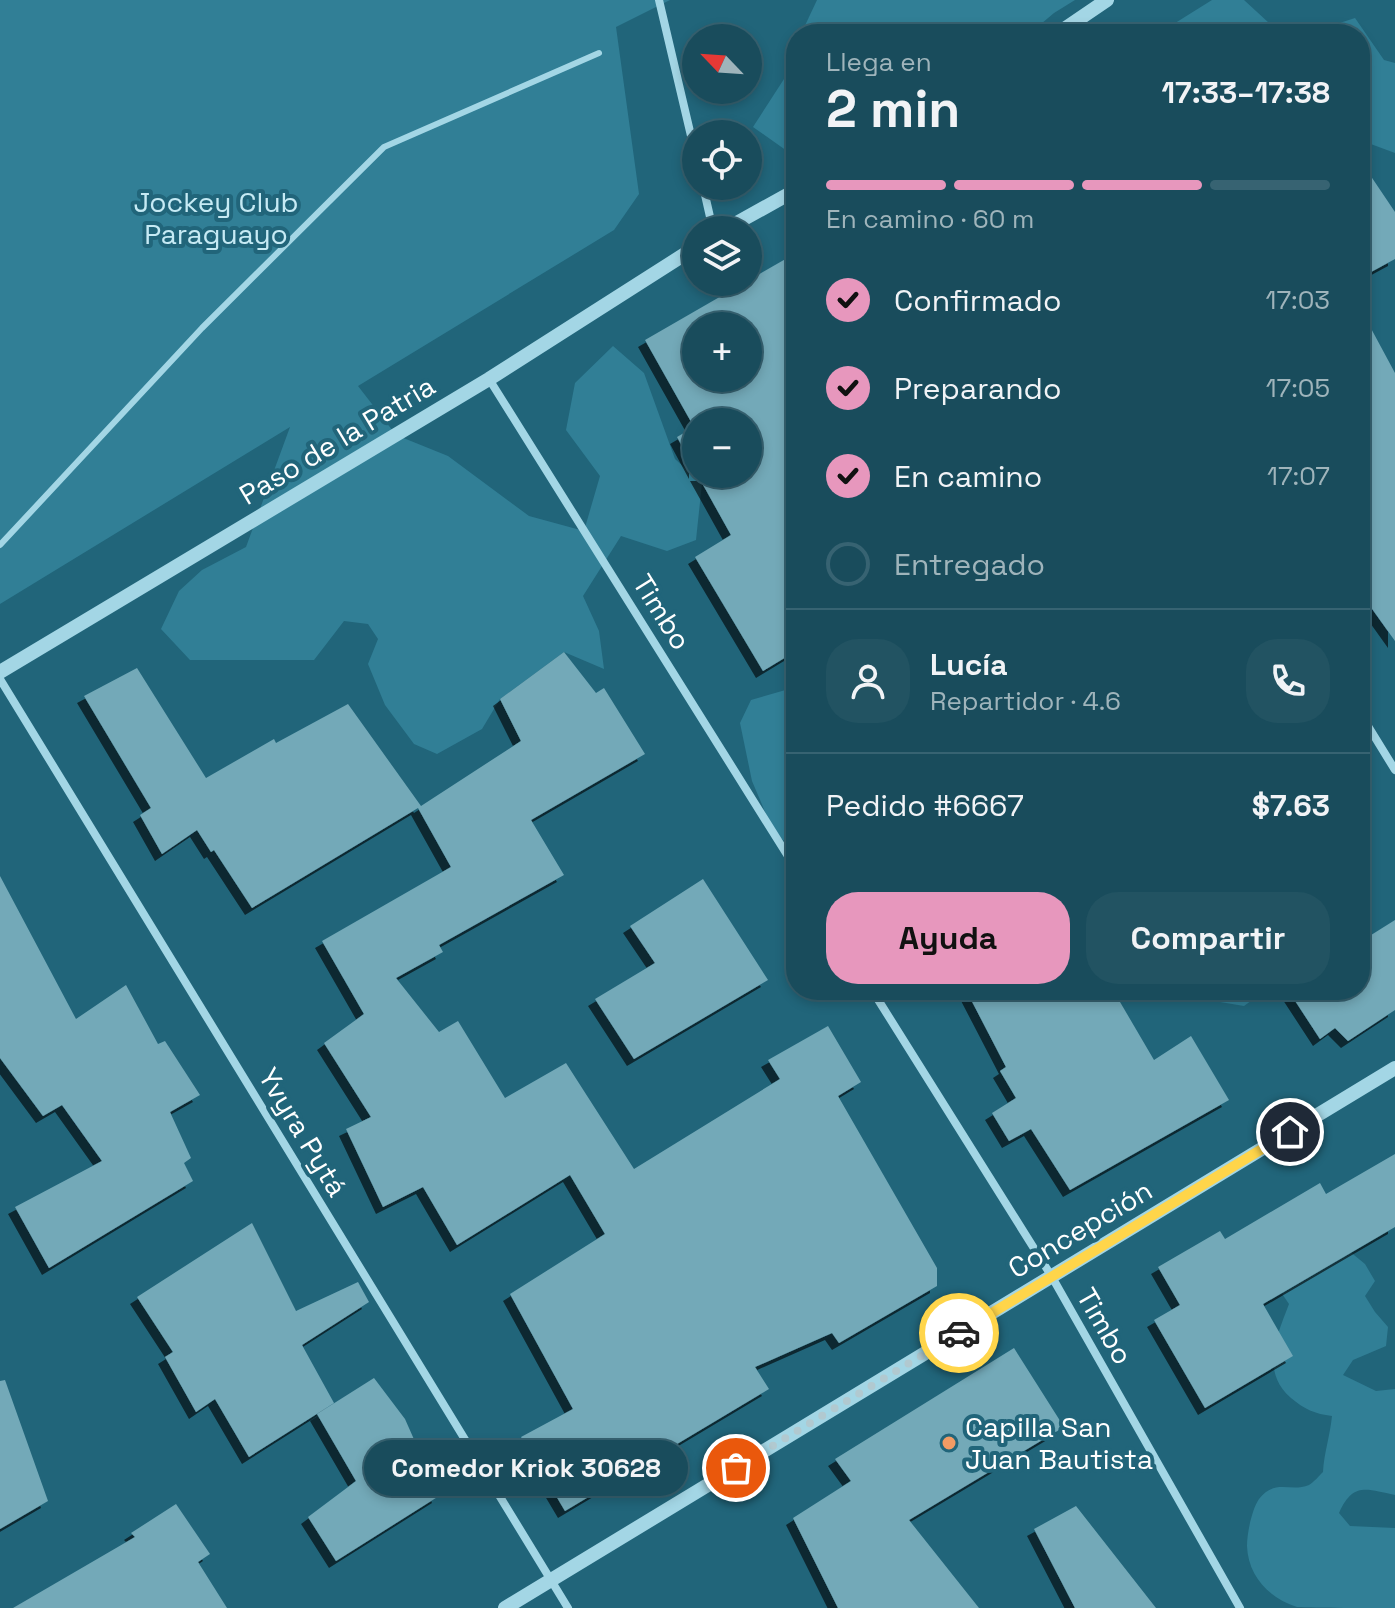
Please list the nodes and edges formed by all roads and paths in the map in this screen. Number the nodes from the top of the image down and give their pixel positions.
1 (659, 0) edge
2 (1107, 0) edge
3 (1072, 24) edge
4 (599, 53) dead end
5 (687, 120) edge
6 (786, 196) edge
7 (749, 216) edge
8 (682, 256) edge
9 (489, 379) junction
10 (0, 545) edge
11 (0, 672) edge
12 (0, 679) edge
13 (1370, 729) edge
14 (1395, 770) edge
15 (786, 853) edge
16 (878, 1000) edge
17 (1395, 1068) edge
18 (1052, 1277) junction
19 (551, 1580) junction
20 (505, 1608) edge
21 (568, 1608) edge
22 (1240, 1608) edge

1 - 5 street
2 - 3 street
4 - 10 lane
6 - 7 street
8 - 9 street, Paso de la Patria
9 - 11 street, Paso de la Patria
9 - 15 street, Timbo
12 - 19 street, Yvyra Pytá
13 - 14 street
16 - 18 street, Timbo
17 - 18 street, Concepción
18 - 19 street, Concepción
18 - 22 street, Timbo
19 - 20 street, Concepción
19 - 21 street, Yvyra Pytá

